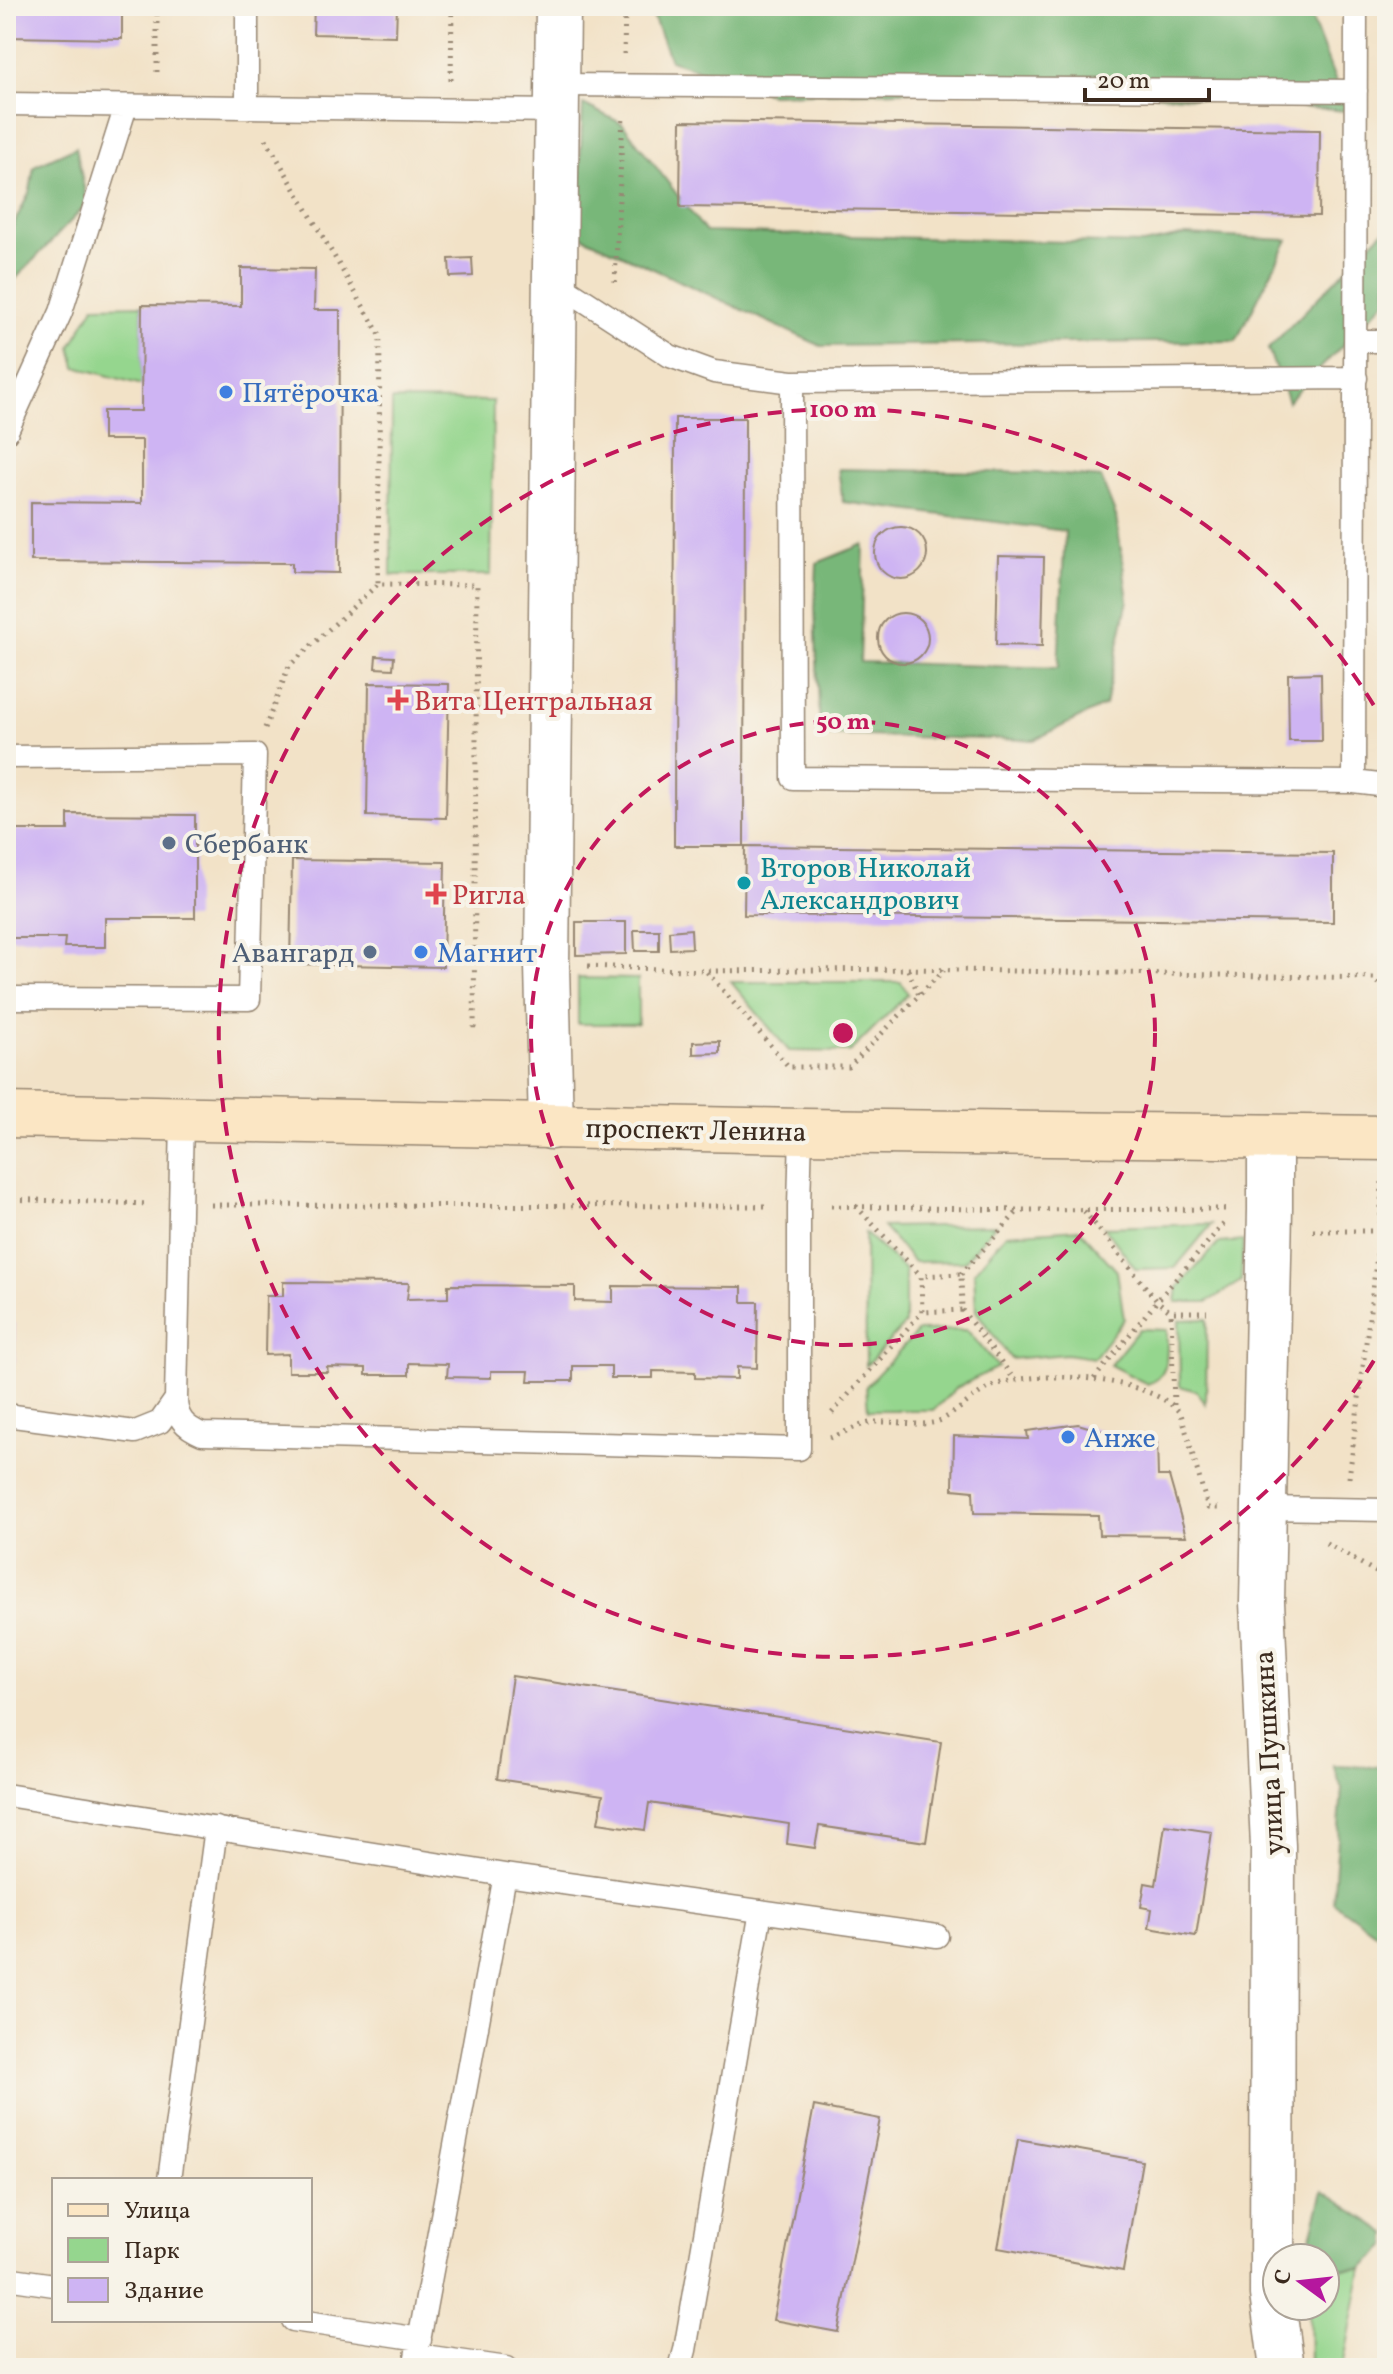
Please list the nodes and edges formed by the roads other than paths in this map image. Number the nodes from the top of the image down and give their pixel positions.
1 (247, 6) edge
2 (558, 6) edge
3 (1356, 6) edge
4 (1356, 91) junction
5 (557, 98) junction
6 (6, 104) edge
7 (126, 106) junction
8 (247, 107) junction
9 (556, 282) junction
10 (1356, 341) junction
11 (1387, 341) edge
12 (1356, 378) junction
13 (792, 382) junction
14 (6, 433) edge
15 (6, 757) edge
16 (1354, 782) junction
17 (1387, 786) edge
18 (6, 998) edge
19 (6, 1115) edge
20 (182, 1118) junction
21 (551, 1127) junction
22 (801, 1131) junction
23 (1270, 1137) junction
24 (1385, 1138) edge
25 (176, 1399) junction
26 (6, 1415) edge
27 (1265, 1508) junction
28 (1387, 1510) edge
29 (6, 1795) edge
30 (216, 1828) junction
31 (505, 1875) junction
32 (761, 1911) junction
33 (937, 1936) dead end
34 (169, 2178) edge
35 (6, 2278) edge
36 (52, 2285) edge
37 (300, 2322) edge
38 (417, 2354) edge
39 (507, 2368) edge
40 (680, 2368) edge
41 (1282, 2368) edge

1 - 8 lane
2 - 5 street
3 - 4 lane
4 - 5 lane
4 - 10 lane
5 - 8 lane
5 - 9 street
6 - 7 lane
7 - 8 lane
7 - 14 lane
9 - 13 lane
9 - 21 street
10 - 11 lane
10 - 12 lane
12 - 13 lane
12 - 16 lane
13 - 16 lane
15 - 18 lane
16 - 17 lane
19 - 20 main road, проспект Ленина
20 - 21 main road, проспект Ленина
20 - 25 lane
21 - 22 main road, проспект Ленина
22 - 23 main road, проспект Ленина
22 - 25 lane
23 - 24 main road, проспект Ленина
23 - 27 street, улица Пушкина
25 - 26 lane
27 - 28 lane
27 - 41 street, улица Пушкина
29 - 30 lane
30 - 31 lane
30 - 34 lane
31 - 32 lane
31 - 38 lane
32 - 33 lane
32 - 40 lane
35 - 36 lane
37 - 38 lane
38 - 39 lane

